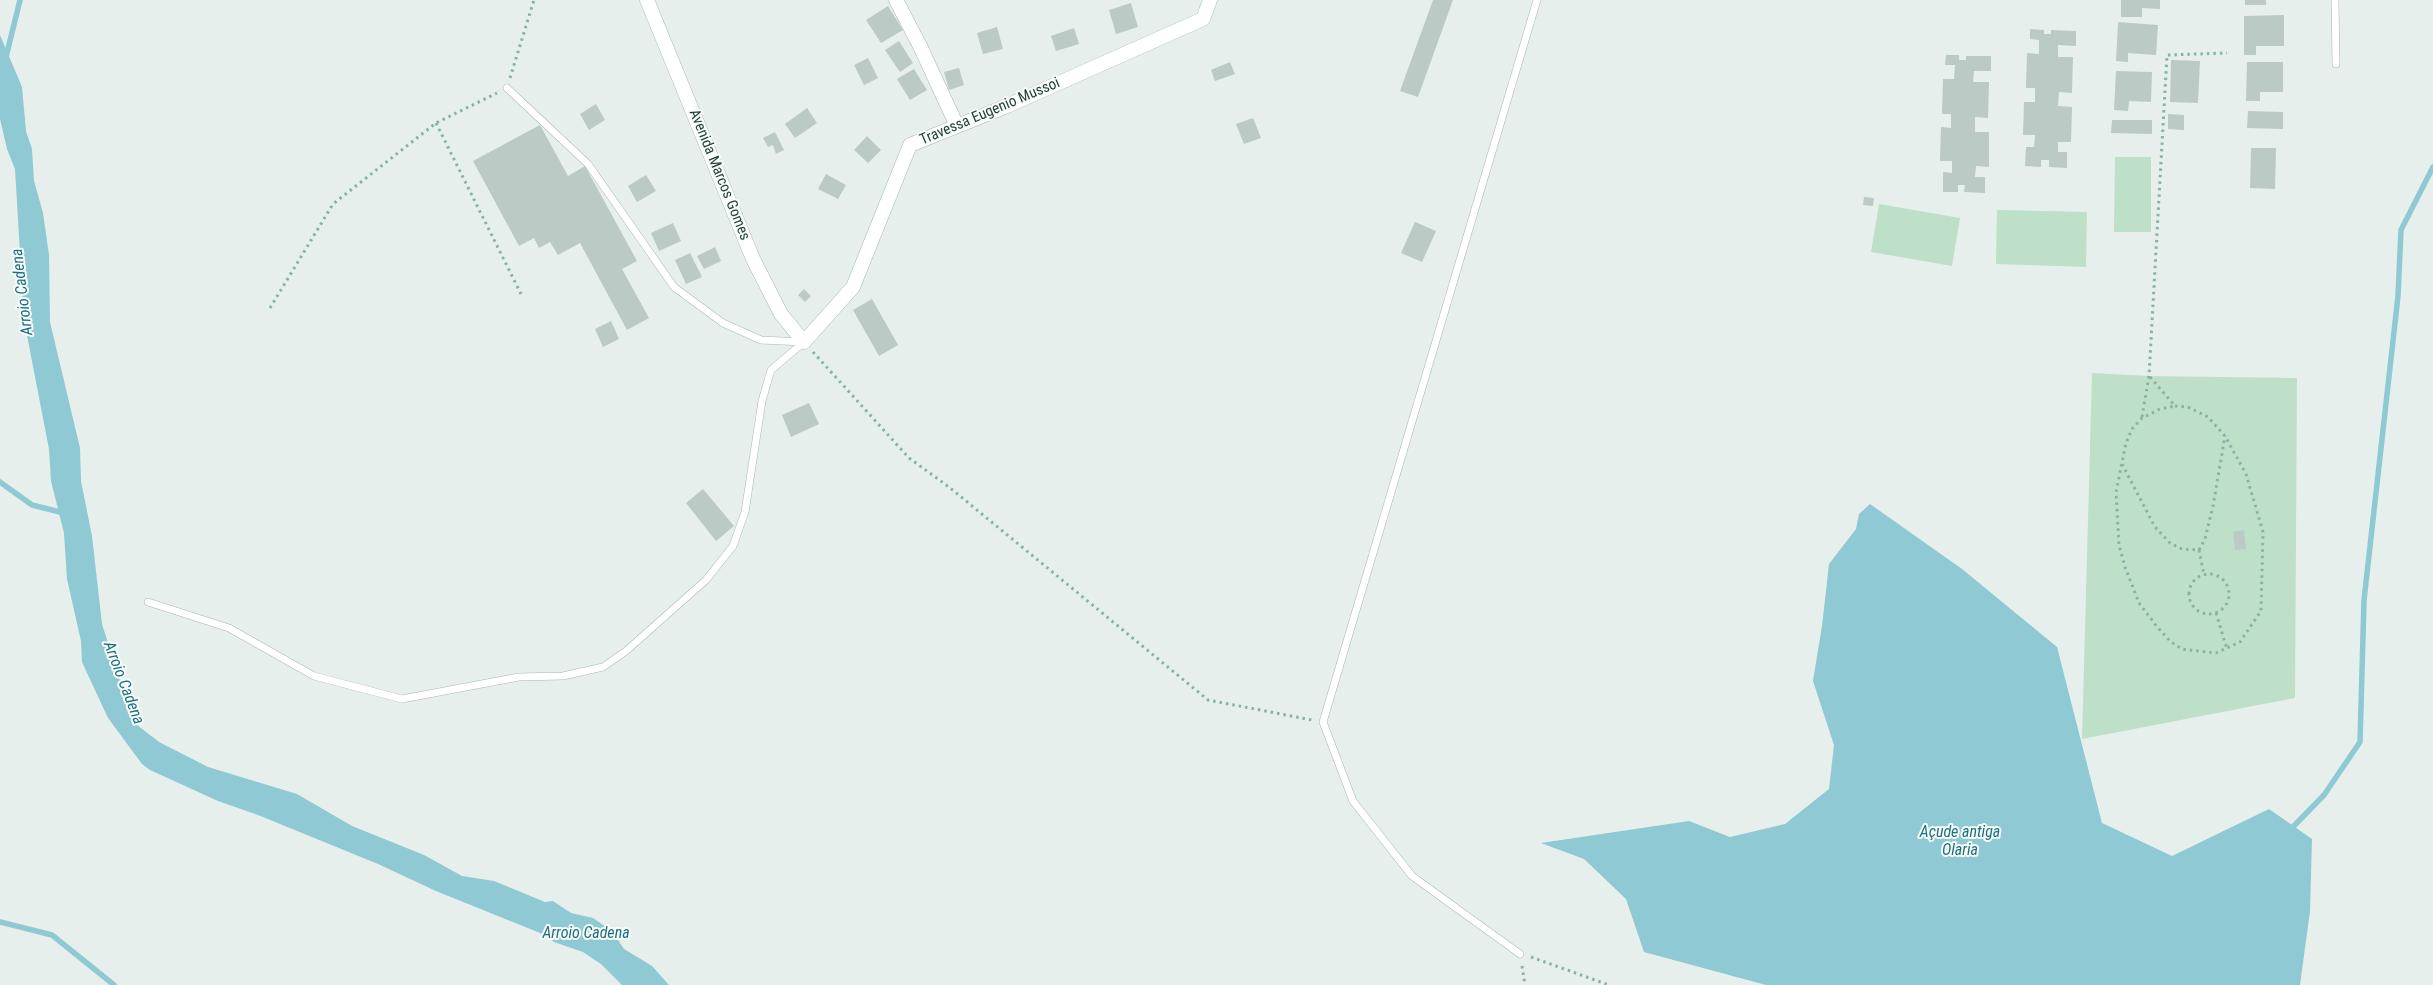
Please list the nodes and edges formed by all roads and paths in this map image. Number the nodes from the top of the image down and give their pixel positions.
1 (534, 0) edge
2 (647, 0) edge
3 (896, 0) edge
4 (1210, 0) edge
5 (1537, 0) edge
6 (2335, 0) edge
7 (2227, 53) dead end
8 (2336, 64) dead end
9 (507, 88) junction
10 (436, 123) junction
11 (957, 126) junction
12 (521, 294) dead end
13 (270, 308) dead end
14 (804, 342) junction
15 (2149, 376) junction
16 (2175, 406) junction
17 (2142, 418) junction
18 (2225, 436) junction
19 (2122, 464) junction
20 (2199, 550) junction
21 (2204, 575) junction
22 (148, 602) dead end
23 (2216, 613) junction
24 (2227, 649) junction
25 (1323, 722) junction
26 (1520, 954) junction
27 (1525, 985) edge
28 (1609, 985) edge

1 - 9 path
2 - 14 street, Avenida Marcos Gomes
3 - 11 street
4 - 11 street, Travessa Eugenio Mussoi
5 - 25 lane
6 - 8 lane
7 - 15 path
9 - 10 path
9 - 14 lane
10 - 12 path
10 - 13 path
11 - 14 street, Travessa Eugenio Mussoi
14 - 22 lane
14 - 25 path
15 - 16 path
15 - 17 path
16 - 17 path
16 - 18 path
17 - 19 path
18 - 20 path
18 - 24 path
19 - 20 path
19 - 24 path
20 - 21 path
21 - 23 path
21 - 23 path
23 - 24 path
25 - 26 lane
26 - 27 path
26 - 28 path

